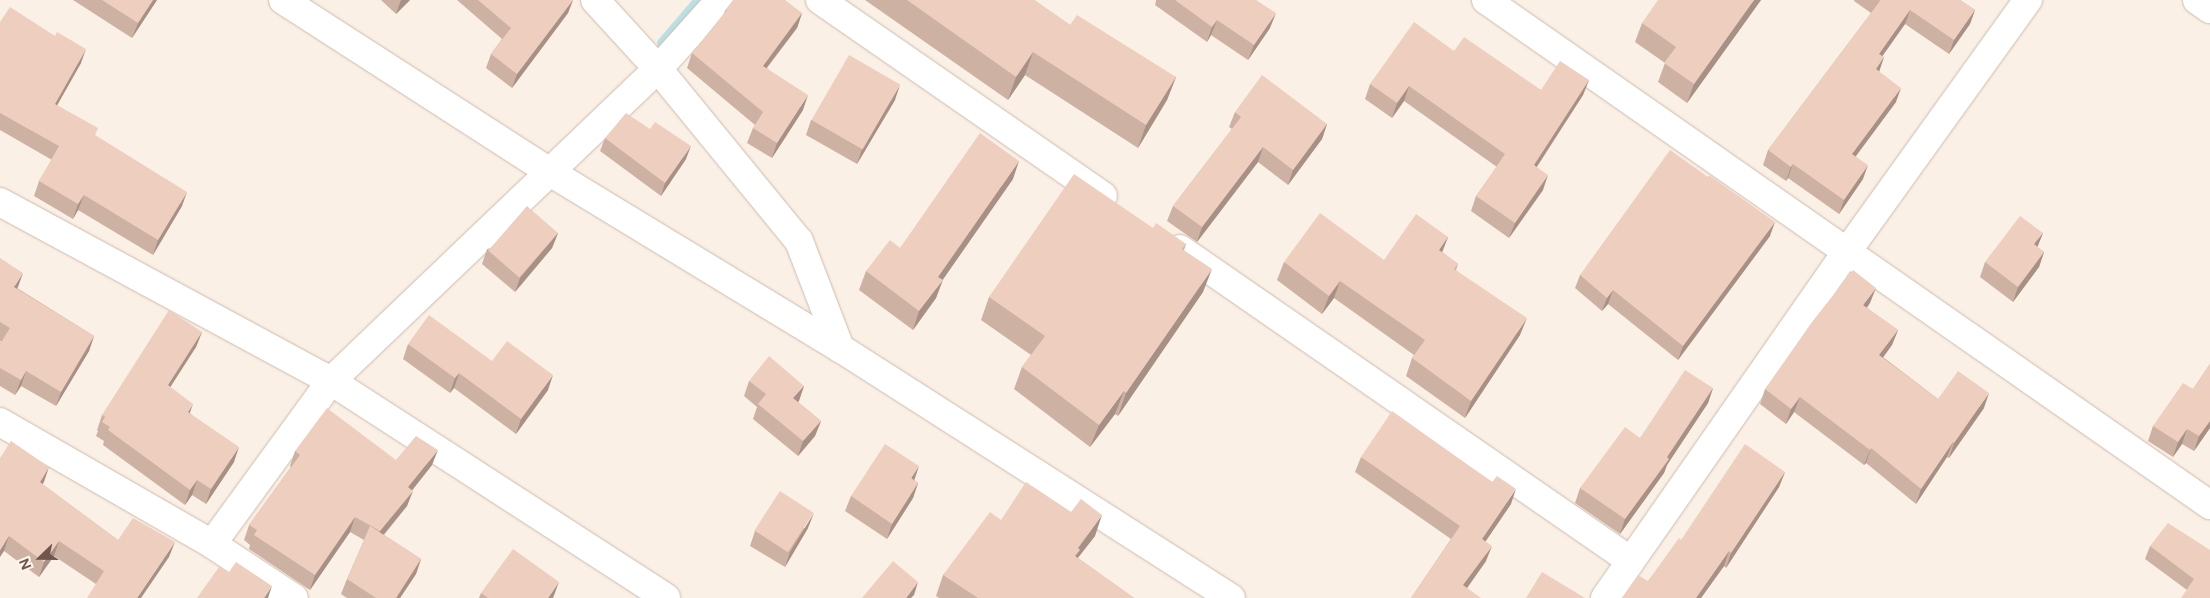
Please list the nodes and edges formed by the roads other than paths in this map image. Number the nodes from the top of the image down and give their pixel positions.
1 (284, 0) edge
2 (595, 0) edge
3 (720, 0) edge
4 (820, 0) edge
5 (1486, 0) edge
6 (2028, 0) edge
7 (2197, 0) edge
8 (2210, 9) edge
9 (658, 69) junction
10 (550, 172) junction
11 (0, 202) edge
12 (1123, 210) edge
13 (1156, 232) edge
14 (1846, 252) junction
15 (840, 348) junction
16 (331, 381) junction
17 (0, 422) edge
18 (2210, 505) edge
19 (212, 544) junction
20 (1631, 561) junction
21 (294, 598) edge
22 (666, 598) edge
23 (1232, 598) edge
24 (1605, 598) edge

1 - 10 street
2 - 9 street
3 - 9 street
4 - 12 street
5 - 14 street
6 - 14 street
7 - 8 street
9 - 10 street
9 - 15 street
10 - 15 street
10 - 16 street
11 - 16 street
13 - 20 street
14 - 18 street
14 - 20 street
15 - 23 street
16 - 19 street
16 - 22 street
17 - 19 street
19 - 21 street
20 - 24 street

